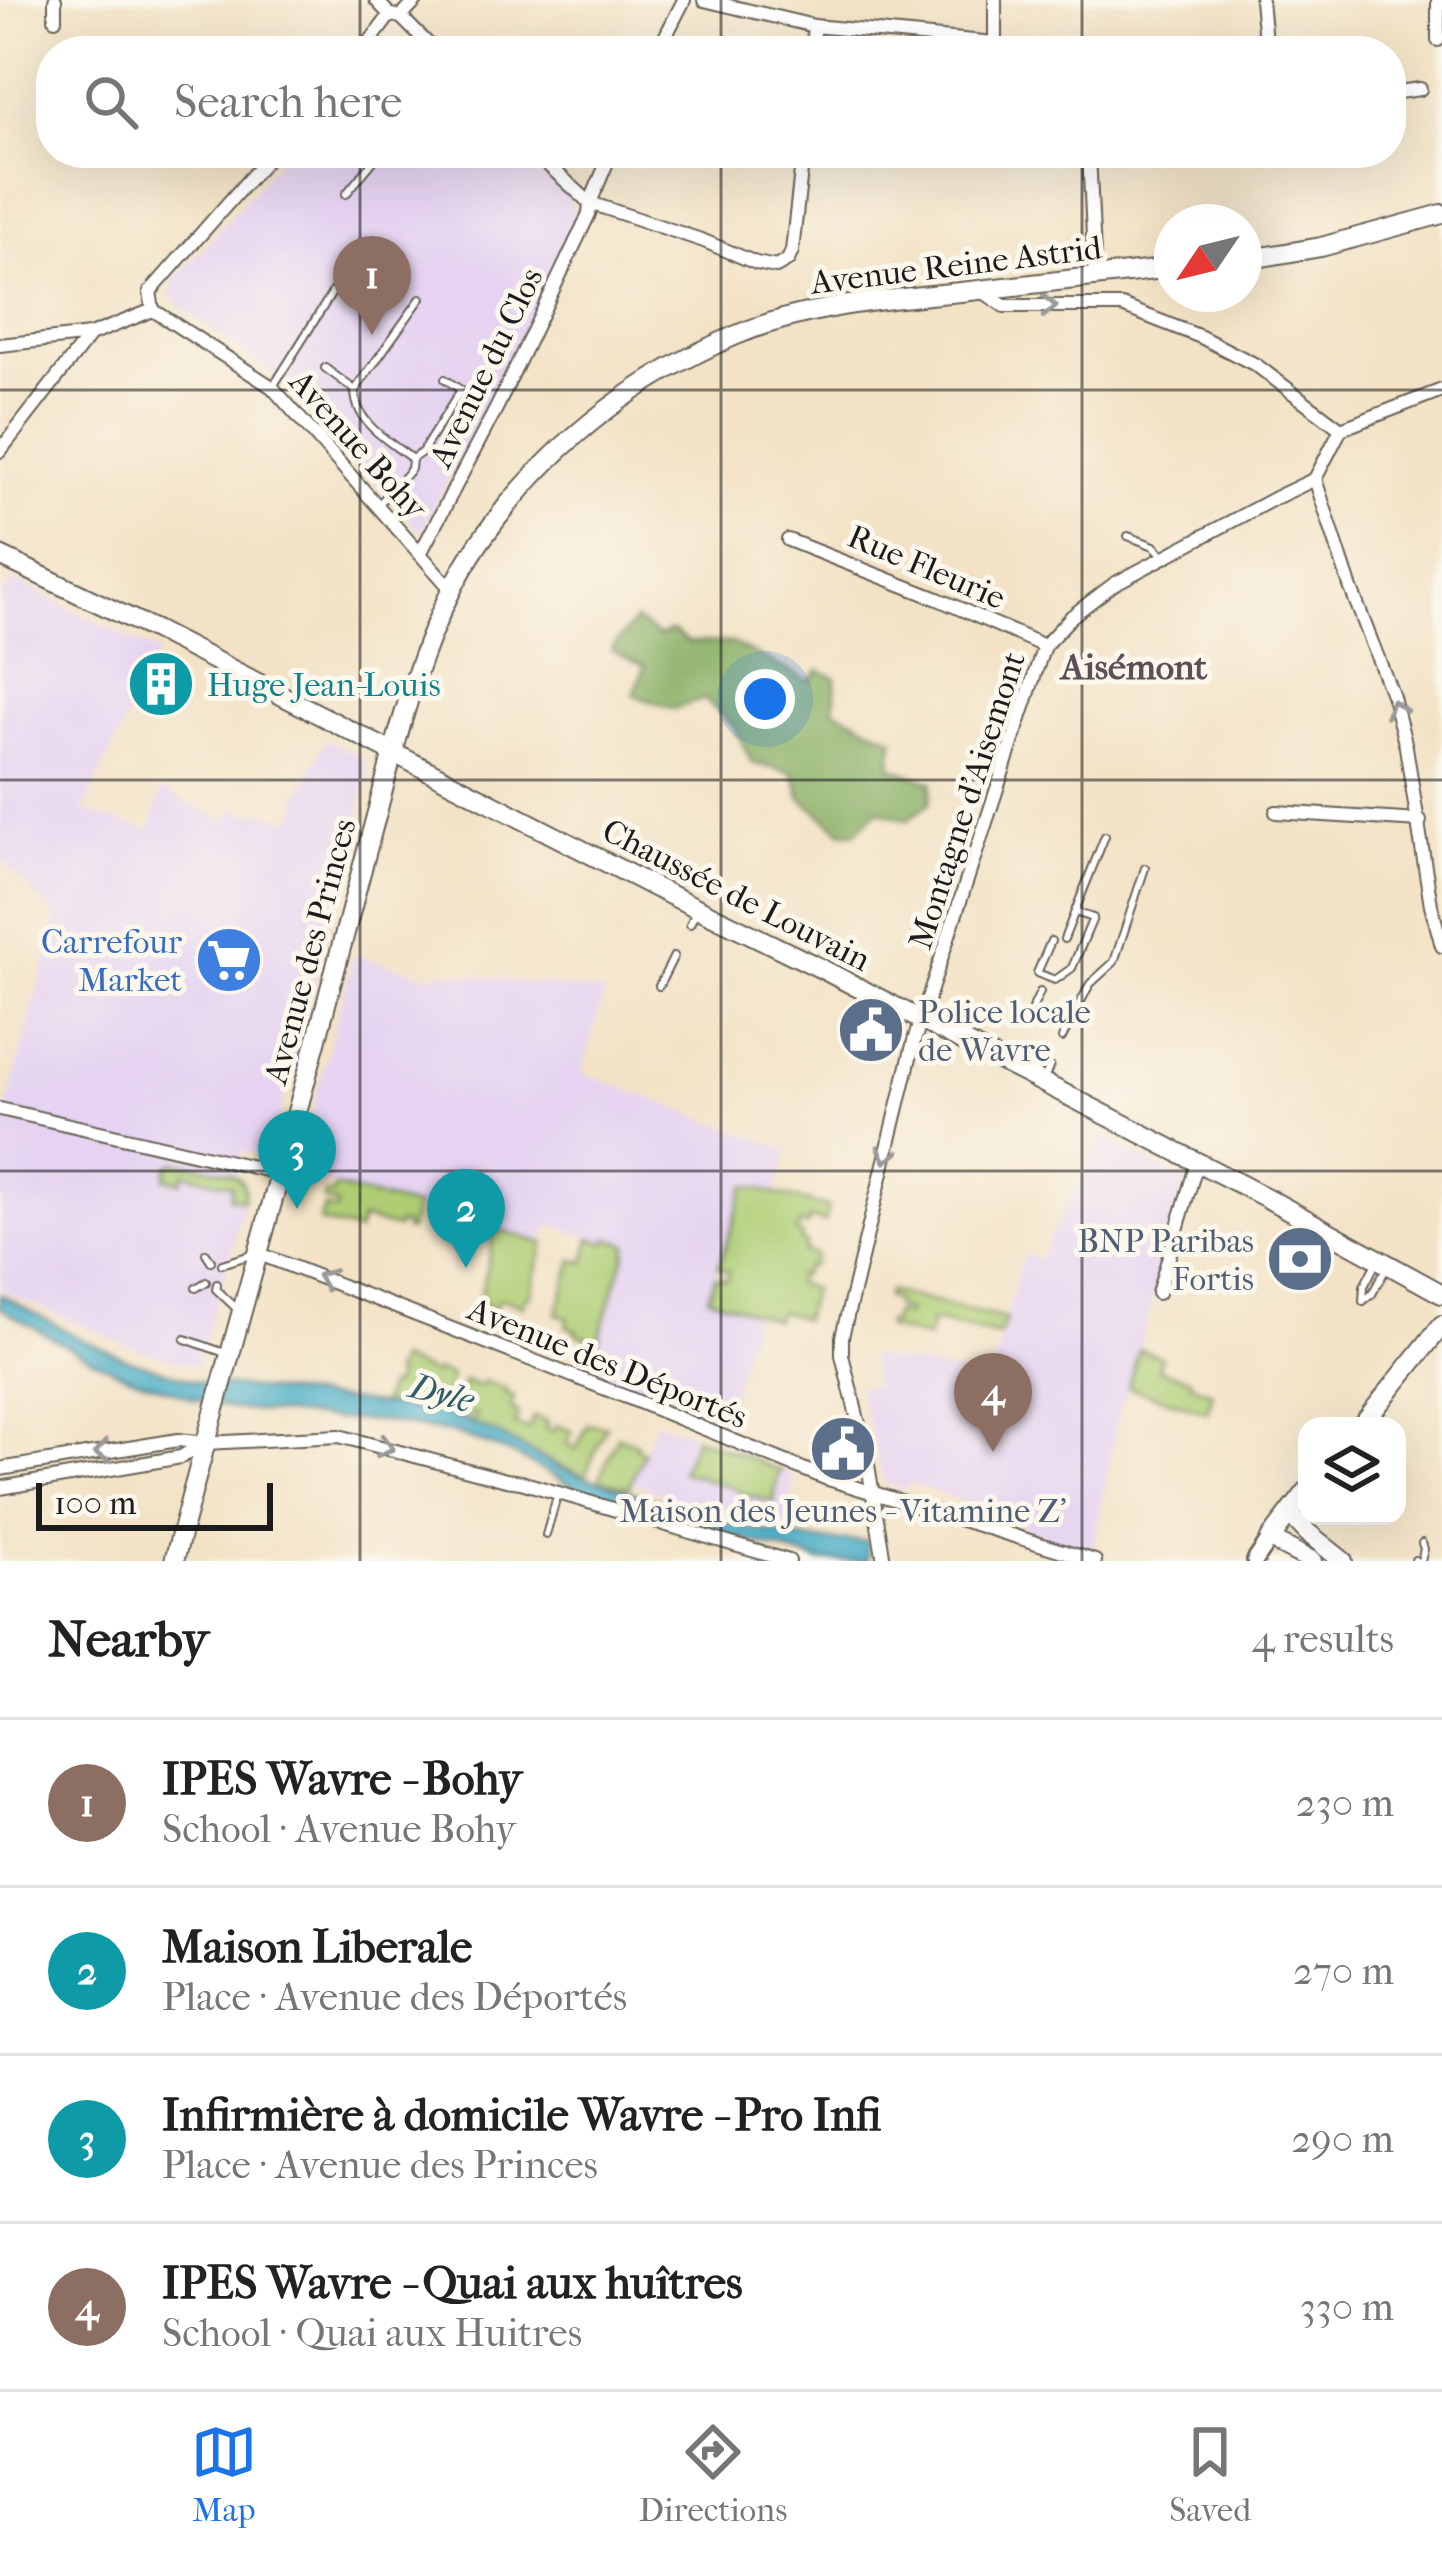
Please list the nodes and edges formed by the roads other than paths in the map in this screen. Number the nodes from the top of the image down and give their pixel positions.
1 (55, 0) edge
2 (376, 0) edge
3 (417, 0) edge
4 (684, 0) edge
5 (704, 0) edge
6 (995, 0) edge
7 (1261, 0) edge
8 (1438, 0) edge
9 (395, 16) junction
10 (55, 19) dead end
11 (814, 26) junction
12 (377, 36) edge
13 (418, 36) edge
14 (666, 36) edge
15 (813, 36) edge
16 (903, 36) edge
17 (999, 36) edge
18 (1265, 36) edge
19 (1438, 40) dead end
20 (1420, 89) dead end
21 (1406, 91) edge
22 (259, 168) edge
23 (368, 168) edge
24 (552, 168) edge
25 (605, 168) edge
26 (802, 168) edge
27 (1089, 168) edge
28 (346, 194) dead end
29 (590, 202) junction
30 (1442, 214) edge
31 (386, 245) dead end
32 (1262, 257) edge
33 (1154, 270) edge
34 (1094, 276) junction
35 (981, 290) junction
36 (421, 298) dead end
37 (153, 310) junction
38 (90, 335) junction
39 (0, 345) edge
40 (326, 368) dead end
41 (445, 379) dead end
42 (272, 387) junction
43 (355, 390) junction
44 (1442, 390) edge
45 (1341, 429) junction
46 (0, 451) edge
47 (412, 459) junction
48 (1315, 479) junction
49 (379, 504) junction
50 (1128, 536) dead end
51 (788, 540) dead end
52 (421, 552) junction
53 (0, 556) edge
54 (1165, 558) junction
55 (452, 590) junction
56 (1044, 646) junction
57 (392, 751) junction
58 (1276, 812) dead end
59 (1420, 821) junction
60 (1105, 836) dead end
61 (1145, 868) dead end
62 (1075, 912) junction
63 (1064, 939) dead end
64 (1051, 941) dead end
65 (1442, 946) edge
66 (674, 956) dead end
67 (658, 986) dead end
68 (1040, 992) dead end
69 (1029, 1016) dead end
70 (921, 1021) junction
71 (1062, 1038) dead end
72 (0, 1109) edge
73 (1197, 1163) junction
74 (279, 1172) junction
75 (206, 1253) dead end
76 (257, 1253) junction
77 (211, 1262) dead end
78 (1383, 1262) junction
79 (222, 1264) dead end
80 (206, 1282) dead end
81 (217, 1285) dead end
82 (196, 1288) dead end
83 (1158, 1293) dead end
84 (1442, 1294) edge
85 (240, 1312) junction
86 (1442, 1324) edge
87 (185, 1340) dead end
88 (228, 1354) junction
89 (1368, 1417) edge
90 (205, 1443) junction
91 (0, 1469) edge
92 (0, 1488) edge
93 (873, 1491) junction
94 (558, 1493) junction
95 (1298, 1504) edge
96 (1290, 1514) junction
97 (546, 1534) dead end
98 (1270, 1539) junction
99 (1422, 1543) dead end
100 (767, 1558) edge
101 (174, 1561) edge
102 (789, 1561) edge
103 (884, 1561) edge
104 (1096, 1561) edge
105 (1256, 1561) edge
106 (1312, 1561) edge
107 (1342, 1561) edge
108 (1418, 1561) edge

1 - 10 street
2 - 9 street
3 - 9 street
4 - 14 street
5 - 11 street
6 - 17 street
7 - 18 street
8 - 19 street
9 - 12 street
9 - 13 street
11 - 15 street
11 - 16 street
20 - 21 street
22 - 37 street
23 - 28 lane
24 - 29 street
25 - 29 street, Avenue du Clos
26 - 29 street
27 - 34 street
29 - 52 street, Avenue du Clos
30 - 32 main road
31 - 42 lane
33 - 34 main road, Avenue Reine Astrid
34 - 35 main road, Avenue Reine Astrid
35 -> 45 street
35 - 55 main road, Avenue Reine Astrid
36 - 43 lane
37 - 38 street
37 - 42 street, Avenue Bohy
38 - 39 street
38 - 46 street
40 - 43 lane
41 - 47 lane
42 - 49 street, Avenue Bohy
43 - 47 lane
44 - 45 street
45 - 48 street
47 - 49 lane
48 - 54 street, Montagne d'Aisemont
59 -> 48 street
49 - 52 street, Avenue Bohy
50 - 54 lane
51 - 56 street, Rue Fleurie
52 - 55 street, Avenue Bohy
53 - 57 main road, Chaussée de Louvain
54 - 56 street, Montagne d'Aisemont
55 - 57 main road, Avenue Reine Astrid
56 - 70 street, Montagne d'Aisemont
57 - 70 main road, Chaussée de Louvain
57 - 74 main road, Avenue des Princes
58 - 59 street
59 - 65 street
60 - 62 lane
61 - 71 lane
62 - 63 lane
62 - 64 lane
66 - 67 lane
68 - 69 lane
70 - 73 main road, Chaussée de Louvain
70 -> 93 street, Montagne d'Aisemont
72 - 74 street
73 - 78 main road, Chaussée de Louvain
73 - 83 street
74 - 76 main road, Avenue des Princes
75 - 77 lane
76 - 79 lane
76 - 85 main road, Avenue des Princes
93 -> 76 street, Avenue des Déportés
78 - 78 lane
78 - 84 main road, Chaussée de Louvain
80 - 82 lane
81 - 85 lane
85 - 88 main road, Avenue des Princes
86 - 89 main road
87 - 88 lane
88 - 90 main road, Avenue des Princes
90 -> 91 street
90 - 92 street
90 -> 94 street
90 - 101 main road, Avenue des Princes
93 - 103 street, Montagne d'Aisemont
93 - 104 street, Avenue des Déportés
94 - 97 lane
94 - 100 street
95 - 96 main road
96 - 98 main road
96 - 107 main road
98 - 105 street
98 - 106 main road
99 - 108 lane
100 - 102 street

